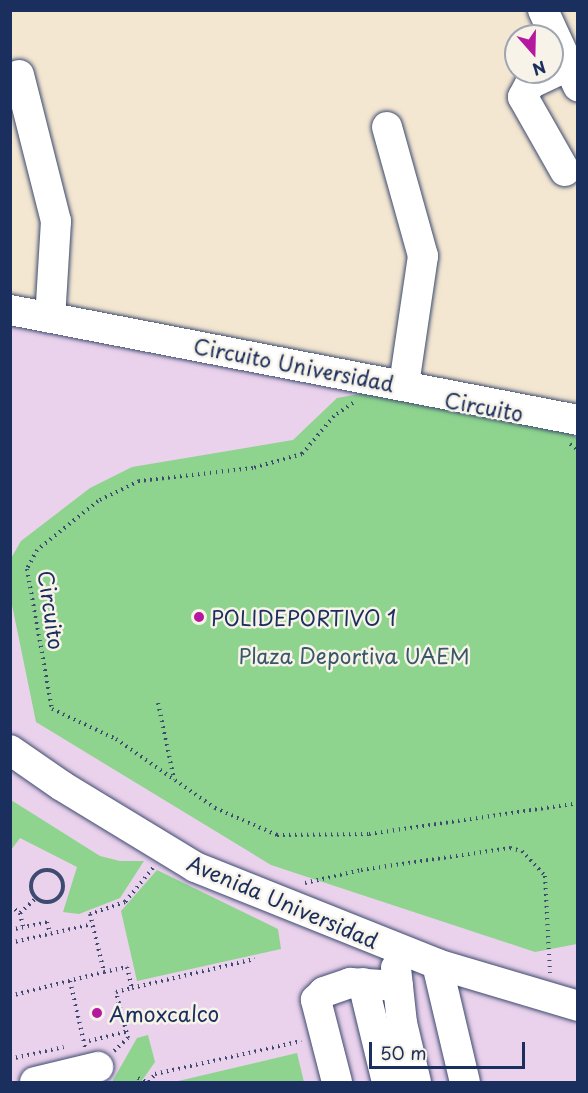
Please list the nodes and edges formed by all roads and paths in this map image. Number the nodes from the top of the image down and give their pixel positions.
1 (543, 10) edge
2 (20, 75) dead end
3 (573, 76) edge
4 (387, 127) dead end
5 (565, 171) dead end
6 (10, 310) edge
7 (50, 318) junction
8 (404, 385) junction
9 (359, 403) dead end
10 (571, 430) edge
11 (578, 450) edge
12 (158, 703) dead end
13 (10, 750) edge
14 (174, 779) junction
15 (578, 803) edge
16 (156, 865) dead end
17 (261, 894) junction
18 (36, 898) junction
19 (10, 906) edge
20 (20, 913) junction
21 (92, 924) junction
22 (23, 927) junction
23 (10, 930) edge
24 (50, 934) junction
25 (10, 943) edge
26 (393, 947) junction
27 (255, 958) dead end
28 (437, 964) junction
29 (104, 972) junction
30 (70, 981) junction
31 (363, 984) junction
32 (398, 986) junction
33 (132, 988) junction
34 (10, 996) edge
35 (565, 1002) edge
36 (126, 1032) junction
37 (303, 1050) dead end
38 (10, 1059) edge
39 (91, 1059) junction
40 (138, 1078) dead end
41 (35, 1083) edge
42 (147, 1083) edge
43 (337, 1083) edge
44 (387, 1083) edge
45 (416, 1083) edge
46 (465, 1083) edge

1 - 3 street
2 - 7 street
3 - 5 street
4 - 8 street
6 - 7 street, Circuito Universidad
7 - 8 street, Circuito Universidad
8 - 10 street, Circuito Universidad
9 - 14 path, Circuito
10 - 11 path
12 - 14 path
13 - 17 street, Avenida Universidad
14 - 15 path, Circuito
16 - 21 path
17 - 26 street, Avenida Universidad
17 - 35 path
18 - 18 path
18 - 20 path
19 - 20 path
20 - 22 path
21 - 24 path
21 - 29 path
22 - 23 path
22 - 24 path
24 - 25 path
26 - 28 street, Avenida Universidad
26 - 32 street
27 - 33 path
28 - 35 street, Avenida Universidad
28 - 46 street
29 - 30 path
29 - 33 path
30 - 34 path
30 - 39 path
31 - 32 street
31 - 43 street
31 - 44 street
32 - 45 street
33 - 36 path
36 - 39 path
36 - 39 path
37 - 42 path
38 - 39 path
39 - 41 street
40 - 42 path

